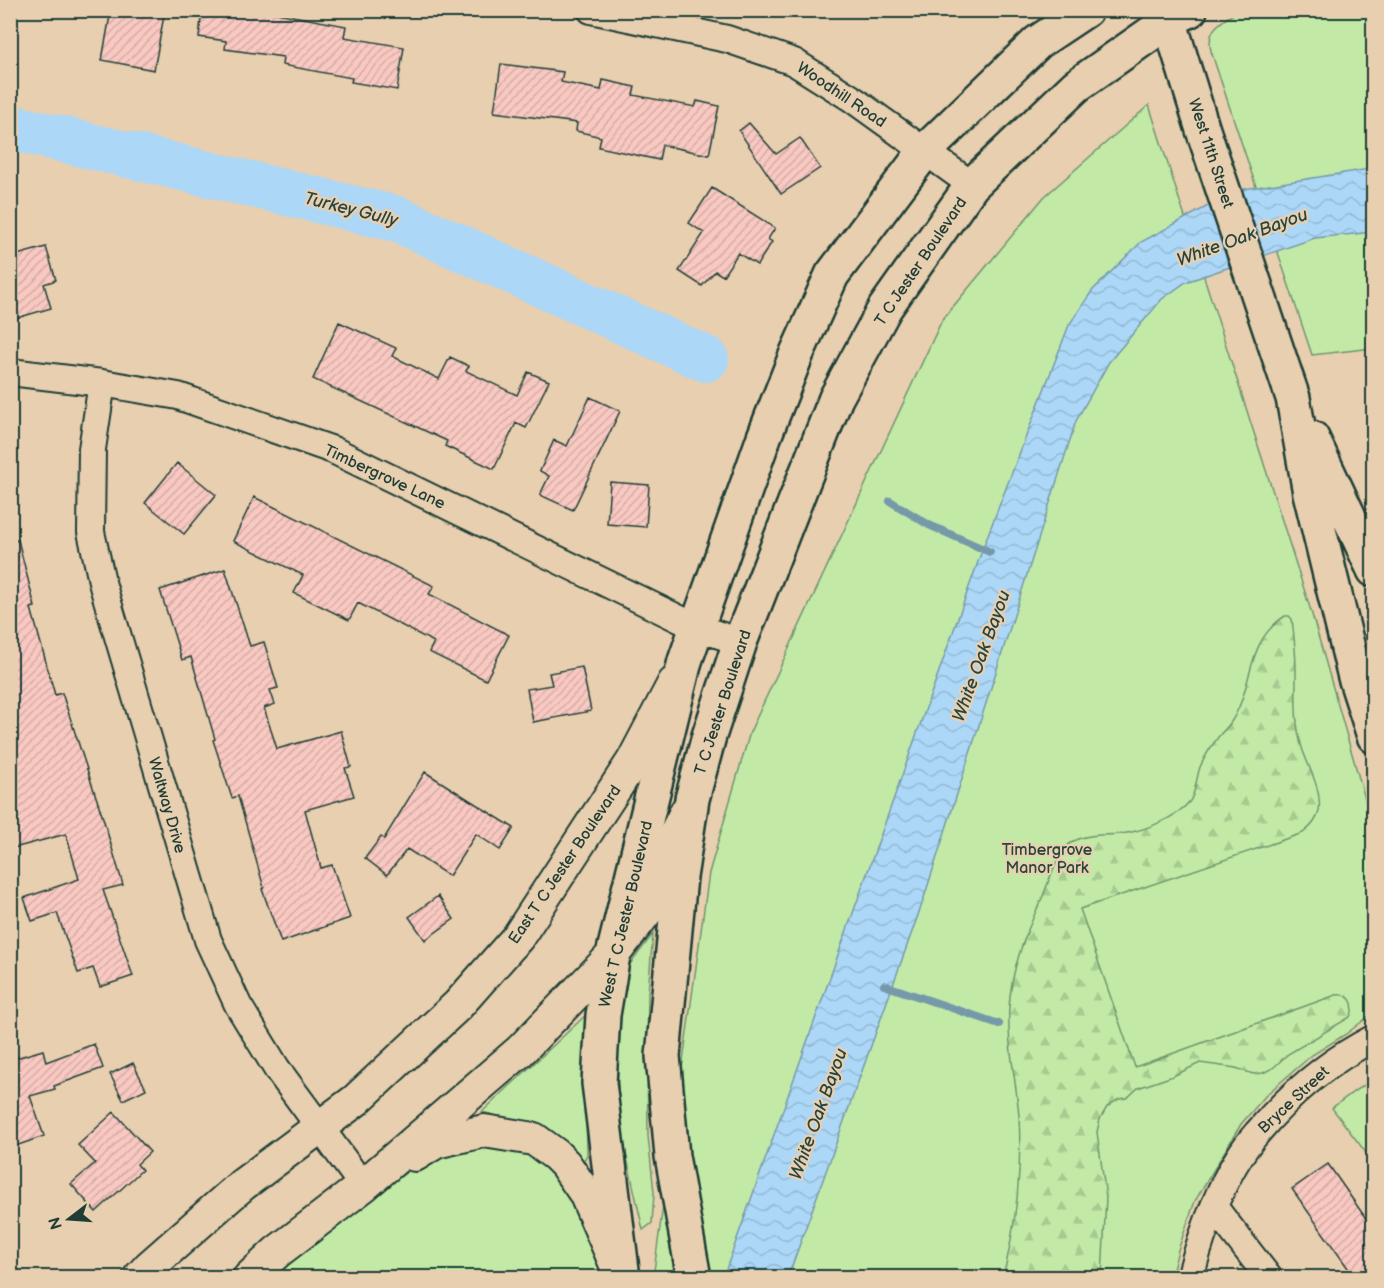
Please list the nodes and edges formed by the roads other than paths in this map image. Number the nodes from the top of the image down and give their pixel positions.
1 (591, 10) edge
2 (1086, 10) edge
3 (1175, 14) edge
4 (926, 152) junction
5 (972, 185) junction
6 (10, 372) edge
7 (102, 383) junction
8 (1293, 398) junction
9 (1374, 570) edge
10 (696, 627) junction
11 (740, 642) junction
12 (685, 661) junction
13 (1374, 736) edge
14 (692, 799) junction
15 (613, 955) junction
16 (1374, 1038) edge
17 (321, 1127) junction
18 (363, 1186) junction
19 (1214, 1208) junction
20 (139, 1278) edge
21 (249, 1278) edge
22 (622, 1278) edge
23 (694, 1278) edge
24 (1190, 1278) edge
25 (1269, 1278) edge

1 - 4 street, Woodhill Road
2 - 4 main road
3 - 5 main road, T C Jester Boulevard
3 - 8 main road, West 11th Street
4 - 5 street, Woodhill Road
4 - 10 main road
5 - 11 main road, T C Jester Boulevard
6 - 7 street, Timbergrove Lane
7 - 10 street, Timbergrove Lane
7 - 17 street, Waltway Drive
8 - 9 main road, West 11th Street
8 - 13 main road, West 11th Street
10 - 11 street, Timbergrove Lane
10 - 12 main road
11 - 14 main road, T C Jester Boulevard
12 - 15 main road, West T C Jester Boulevard
12 - 17 street, East T C Jester Boulevard
14 - 15 street
14 - 23 main road
15 - 18 street
15 - 22 main road, West T C Jester Boulevard
16 - 19 street, Bryce Street
17 - 18 street, Waltway Drive
17 - 20 street, East T C Jester Boulevard
18 - 21 street
18 - 22 street
19 - 24 street, Bryce Street
19 - 25 street

